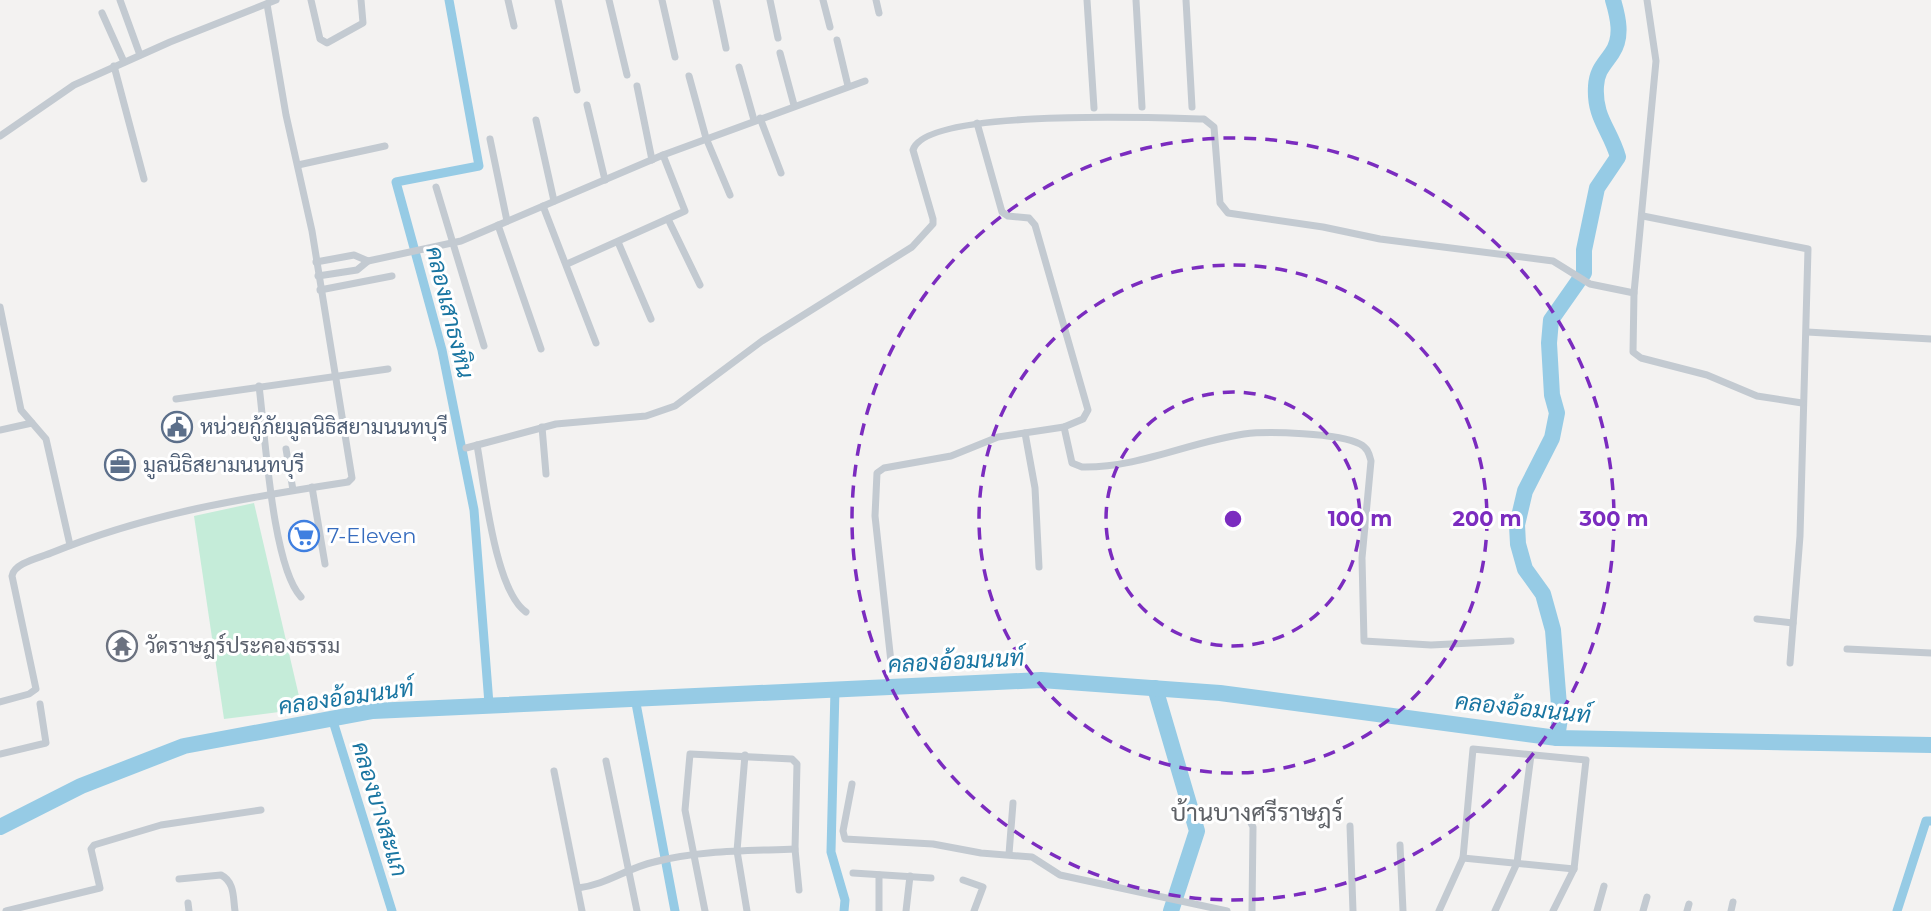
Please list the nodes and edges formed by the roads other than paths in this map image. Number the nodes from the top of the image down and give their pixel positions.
1 (120, 0) edge
2 (276, 0) edge
3 (311, 0) edge
4 (361, 0) edge
5 (508, 0) edge
6 (558, 0) edge
7 (609, 0) edge
8 (662, 0) edge
9 (716, 0) edge
10 (770, 0) edge
11 (823, 0) edge
12 (876, 0) edge
13 (1087, 0) edge
14 (1136, 0) edge
15 (1186, 0) edge
16 (1647, 0) edge
17 (267, 4) junction
18 (102, 13) dead end
19 (879, 13) dead end
20 (514, 26) dead end
21 (830, 27) dead end
22 (778, 38) dead end
23 (837, 40) dead end
24 (726, 48) dead end
25 (780, 53) dead end
26 (140, 55) junction
27 (675, 57) dead end
28 (124, 62) junction
29 (114, 66) junction
30 (740, 67) dead end
31 (627, 75) dead end
32 (689, 76) dead end
33 (865, 81) dead end
34 (637, 86) dead end
35 (848, 86) junction
36 (577, 90) dead end
37 (587, 105) dead end
38 (794, 105) junction
39 (1142, 107) dead end
40 (1192, 107) dead end
41 (1094, 108) dead end
42 (757, 119) junction
43 (536, 120) dead end
44 (977, 123) junction
45 (0, 136) edge
46 (706, 138) junction
47 (491, 139) dead end
48 (385, 146) dead end
49 (663, 155) junction
50 (652, 160) junction
51 (298, 166) junction
52 (781, 173) dead end
53 (144, 179) dead end
54 (605, 180) junction
55 (436, 187) dead end
56 (730, 195) dead end
57 (554, 201) junction
58 (543, 206) junction
59 (1643, 216) junction
60 (668, 219) junction
61 (507, 221) junction
62 (498, 225) junction
63 (618, 242) junction
64 (452, 244) junction
65 (368, 261) junction
66 (316, 262) junction
67 (567, 264) junction
68 (318, 276) junction
69 (392, 276) dead end
70 (699, 285) dead end
71 (320, 290) junction
72 (1634, 293) junction
73 (0, 307) edge
74 (650, 320) dead end
75 (1807, 332) junction
76 (1931, 339) edge
77 (596, 343) dead end
78 (484, 346) dead end
79 (541, 349) dead end
80 (388, 369) dead end
81 (334, 375) junction
82 (259, 386) junction
83 (176, 399) dead end
84 (1802, 403) junction
85 (32, 423) junction
86 (542, 427) junction
87 (1063, 427) junction
88 (0, 430) edge
89 (1025, 433) junction
90 (477, 444) junction
91 (466, 448) dead end
92 (286, 449) dead end
93 (546, 474) dead end
94 (312, 487) junction
95 (293, 489) junction
96 (272, 492) junction
97 (70, 545) junction
98 (325, 564) dead end
99 (1039, 567) dead end
100 (301, 597) dead end
101 (526, 612) dead end
102 (1757, 619) dead end
103 (1793, 622) junction
104 (1511, 641) dead end
105 (1847, 649) dead end
106 (1931, 653) edge
107 (891, 662) dead end
108 (1790, 663) dead end
109 (0, 702) edge
110 (40, 704) dead end
111 (0, 754) edge
112 (745, 755) junction
113 (1531, 755) junction
114 (606, 761) dead end
115 (554, 771) dead end
116 (852, 784) dead end
117 (1013, 803) dead end
118 (261, 810) dead end
119 (1241, 814) dead end
120 (1350, 826) dead end
121 (1401, 845) dead end
122 (795, 849) junction
123 (737, 851) junction
124 (693, 854) junction
125 (1009, 854) junction
126 (1463, 859) junction
127 (1517, 863) junction
128 (1574, 869) junction
129 (628, 871) junction
130 (853, 873) dead end
131 (879, 876) junction
132 (910, 876) junction
133 (931, 878) dead end
134 (179, 879) dead end
135 (963, 880) dead end
136 (1604, 886) dead end
137 (578, 888) junction
138 (799, 890) dead end
139 (1647, 897) dead end
140 (1733, 902) dead end
141 (6, 911) edge
142 (235, 911) edge
143 (582, 911) edge
144 (637, 911) edge
145 (705, 911) edge
146 (747, 911) edge
147 (878, 911) edge
148 (906, 911) edge
149 (974, 911) edge
150 (1227, 911) edge
151 (1252, 911) edge
152 (1353, 911) edge
153 (1403, 911) edge
154 (1439, 911) edge
155 (1495, 911) edge
156 (1553, 911) edge
157 (1597, 911) edge
158 (1643, 911) edge
159 (1731, 911) edge

1 - 26 street
2 - 17 street
3 - 4 street
5 - 20 street
6 - 36 street
7 - 31 street
8 - 27 street
9 - 24 street
10 - 22 street
11 - 21 street
12 - 19 street
13 - 41 street
14 - 39 street
15 - 40 street
16 - 59 street
17 - 26 street
17 - 51 street
18 - 28 street
23 - 35 street
25 - 38 street
26 - 28 street
28 - 29 street
29 - 45 street
29 - 53 street
30 - 42 street
32 - 46 street
33 - 35 street
34 - 50 street
35 - 38 street
37 - 54 street
38 - 42 street
42 - 46 street
42 - 52 street
43 - 57 street
44 - 72 street
44 - 86 street
44 - 87 street
46 - 49 street
46 - 56 street
47 - 61 street
48 - 51 street
49 - 50 street
49 - 60 street
50 - 54 street
51 - 66 street
54 - 57 street
55 - 64 street
57 - 58 street
58 - 61 street
58 - 67 street
59 - 72 street
59 - 75 street
60 - 63 street
60 - 70 street
61 - 62 street
62 - 64 street
62 - 79 street
63 - 67 street
63 - 74 street
64 - 65 street
64 - 78 street
65 - 66 street
65 - 68 street
66 - 68 street
67 - 77 street
68 - 71 street
69 - 71 street
71 - 81 street
72 - 84 street
73 - 85 street
75 - 76 street
75 - 84 street
80 - 81 street
81 - 82 street
81 - 94 street
82 - 83 street
82 - 96 street
84 - 103 street
85 - 88 street
85 - 97 street
86 - 90 street
86 - 93 street
87 - 89 street
87 - 104 street
89 - 99 street
89 - 107 street
90 - 91 street
90 - 101 street
92 - 95 street
94 - 95 street
94 - 98 street
95 - 96 street
96 - 97 street
96 - 100 street
97 - 109 street
102 - 103 street
103 - 108 street
105 - 106 street
110 - 111 street
112 - 122 street
112 - 123 street
112 - 124 street
113 - 126 street
113 - 127 street
113 - 128 street
114 - 129 street
115 - 137 street
116 - 125 street
117 - 125 street
118 - 141 street
119 - 151 street
120 - 152 street
121 - 153 street
122 - 123 street
122 - 138 street
123 - 124 street
123 - 146 street
124 - 129 street
124 - 145 street
125 - 150 street
126 - 127 street
126 - 154 street
127 - 128 street
127 - 155 street
128 - 156 street
129 - 137 street
129 - 144 street
130 - 131 street
131 - 132 street
131 - 147 street
132 - 133 street
132 - 148 street
134 - 142 street
135 - 149 street
136 - 157 street
137 - 143 street
139 - 158 street
140 - 159 street

